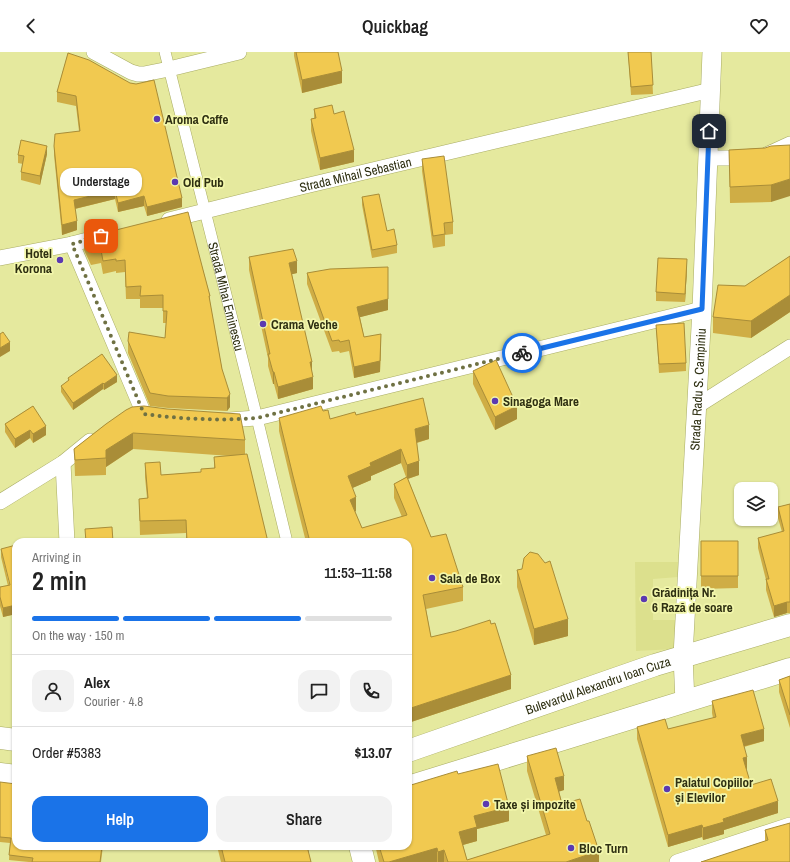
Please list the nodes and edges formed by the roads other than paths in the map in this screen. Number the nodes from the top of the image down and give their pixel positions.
1 (94, 52) edge
2 (165, 52) edge
3 (239, 52) edge
4 (712, 52) edge
5 (169, 69) junction
6 (711, 90) junction
7 (790, 144) edge
8 (708, 158) junction
9 (205, 212) junction
10 (153, 224) edge
11 (116, 233) edge
12 (72, 244) junction
13 (0, 258) edge
14 (702, 309) junction
15 (790, 348) edge
16 (696, 406) junction
17 (144, 415) edge
18 (257, 418) junction
19 (208, 419) edge
20 (98, 435) edge
21 (63, 463) junction
22 (0, 502) edge
23 (67, 538) edge
24 (286, 538) edge
25 (790, 625) edge
26 (683, 656) junction
27 (790, 670) edge
28 (685, 702) junction
29 (0, 738) edge
30 (12, 740) edge
31 (412, 750) edge
32 (0, 774) edge
33 (12, 776) edge
34 (412, 786) edge
35 (790, 825) edge
36 (361, 850) edge
37 (364, 862) edge
38 (677, 862) edge

1 - 5 street
2 - 5 street, Strada Mihai Eminescu
3 - 5 street
4 - 6 street, Strada Radu S. Campiniu
5 - 9 street, Strada Mihai Eminescu
6 - 8 street, Strada Radu S. Campiniu
6 - 9 street, Strada Mihail Sebastian
7 - 8 street
8 - 14 street, Strada Radu S. Campiniu
9 - 10 street, Strada Mihail Sebastian
9 - 18 street, Strada Mihai Eminescu
11 - 12 street
12 - 13 street
12 - 17 street
14 - 16 street, Strada Radu S. Campiniu
14 - 18 street
15 - 16 street
16 - 26 street, Strada Radu S. Campiniu
18 - 19 street
18 - 24 street, Strada Mihai Eminescu
20 - 21 street
21 - 22 street
21 - 23 street
25 - 26 main road, Bulevardul Alexandru Ioan Cuza
26 - 28 street, Strada Radu S. Campiniu
26 - 31 main road, Bulevardul Alexandru Ioan Cuza
27 - 28 main road
28 - 34 main road
29 - 30 main road
32 - 33 main road
35 - 38 street
36 - 37 main road

